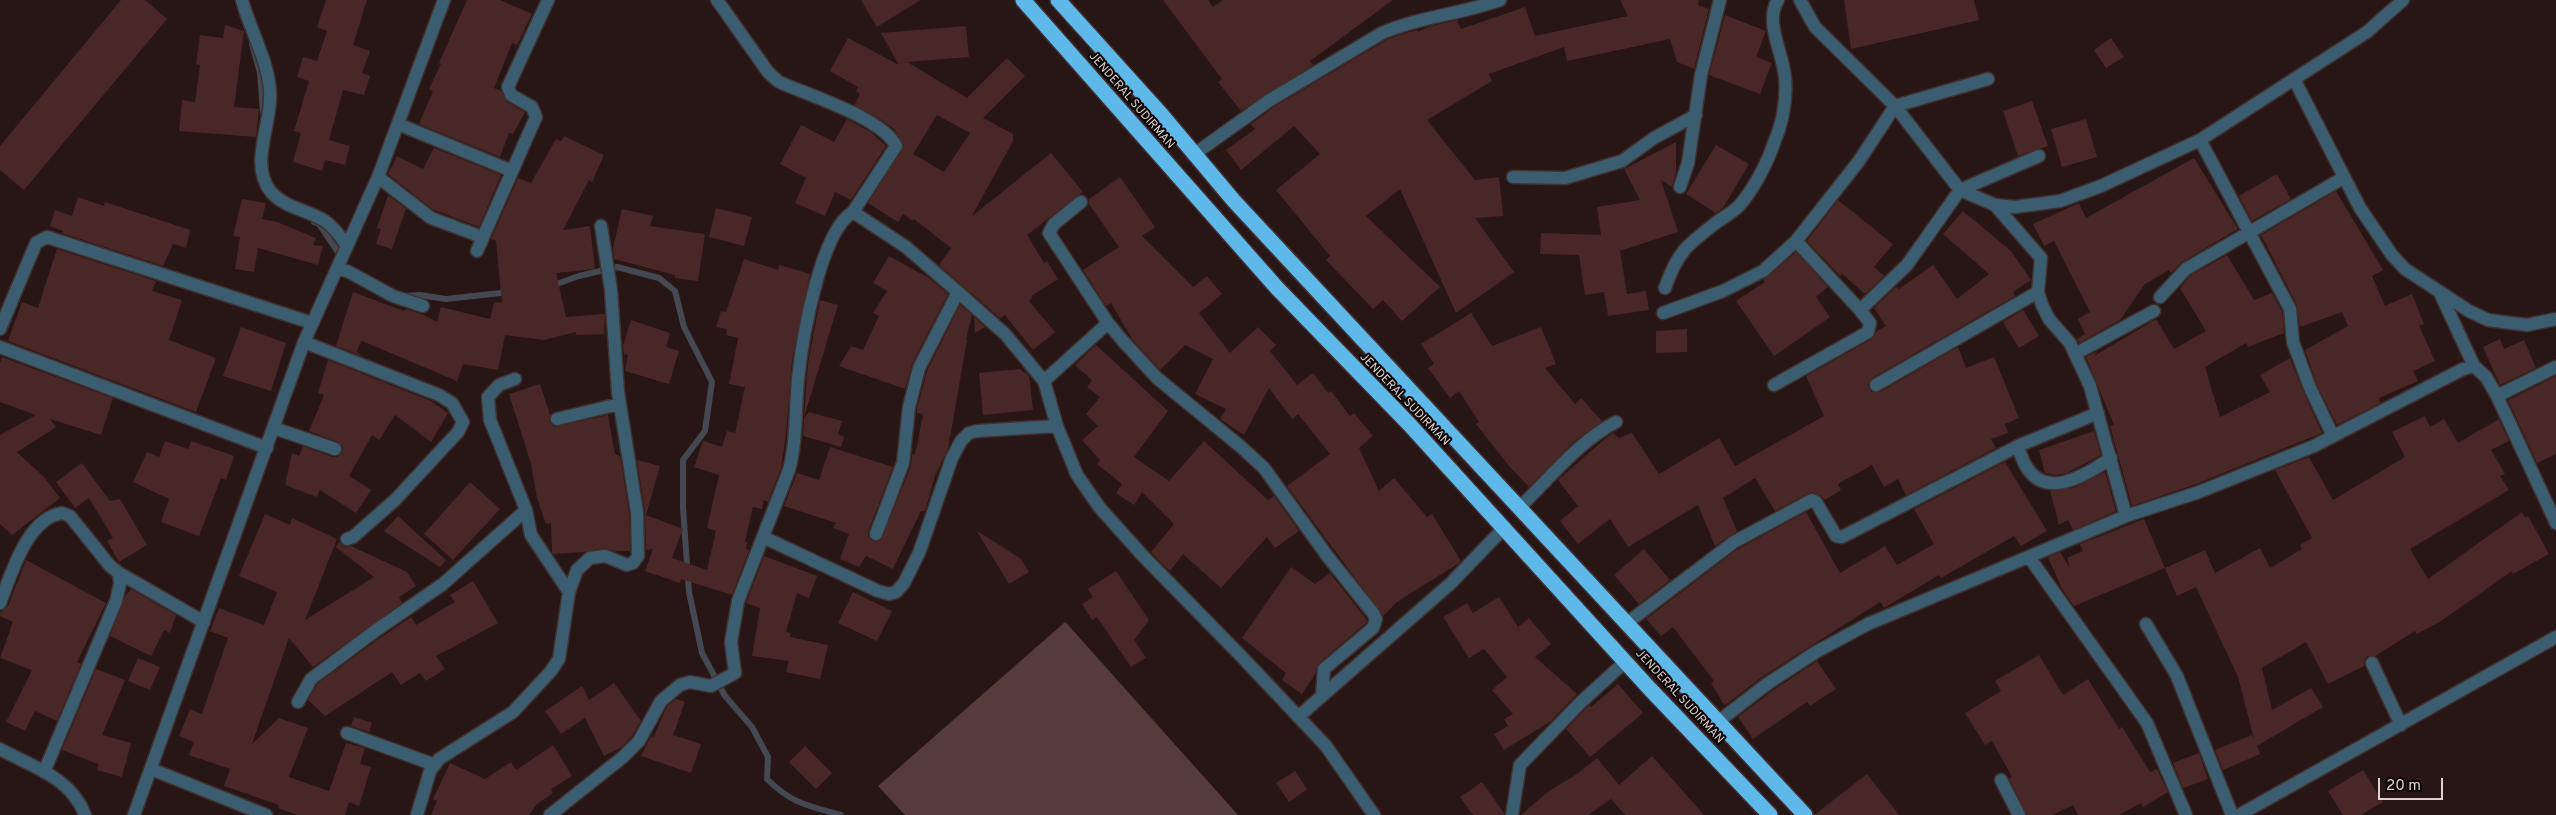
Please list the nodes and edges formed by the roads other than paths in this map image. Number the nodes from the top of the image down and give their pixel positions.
1 (242, 0) edge
2 (444, 0) edge
3 (548, 0) edge
4 (717, 0) edge
5 (1023, 0) edge
6 (1058, 0) edge
7 (1500, 0) edge
8 (1720, 0) edge
9 (1778, 0) edge
10 (1800, 0) edge
11 (2403, 0) edge
12 (1988, 79) dead end
13 (2294, 79) junction
14 (1895, 106) junction
15 (1696, 115) junction
16 (398, 124) junction
17 (2200, 140) junction
18 (1193, 155) junction
19 (2039, 156) dead end
20 (512, 171) junction
21 (378, 177) junction
22 (1513, 177) dead end
23 (2343, 178) junction
24 (1680, 188) dead end
25 (1960, 190) junction
26 (1081, 202) dead end
27 (1995, 205) junction
28 (853, 212) junction
29 (601, 226) dead end
30 (2251, 232) junction
31 (482, 237) junction
32 (1796, 242) junction
33 (347, 246) junction
34 (477, 251) dead end
35 (337, 268) junction
36 (1665, 288) dead end
37 (958, 292) junction
38 (2038, 292) junction
39 (2440, 293) junction
40 (2160, 297) dead end
41 (423, 306) dead end
42 (1860, 310) junction
43 (2154, 312) dead end
44 (1663, 313) dead end
45 (2556, 319) edge
46 (312, 323) junction
47 (1108, 323) junction
48 (0, 329) edge
49 (304, 342) junction
50 (0, 347) edge
51 (2075, 354) junction
52 (2474, 366) junction
53 (2556, 368) edge
54 (515, 379) dead end
55 (1044, 381) junction
56 (1774, 385) dead end
57 (1876, 385) dead end
58 (2497, 396) junction
59 (619, 404) junction
60 (2098, 413) junction
61 (557, 419) dead end
62 (1616, 422) dead end
63 (1057, 426) junction
64 (274, 428) junction
65 (2333, 436) junction
66 (2018, 446) junction
67 (267, 448) junction
68 (335, 449) dead end
69 (2111, 458) junction
70 (1520, 507) junction
71 (526, 510) junction
72 (2126, 516) junction
73 (2556, 523) edge
74 (1504, 528) junction
75 (876, 534) dead end
76 (763, 537) junction
77 (347, 539) dead end
78 (2029, 557) junction
79 (119, 573) junction
80 (569, 592) junction
81 (0, 603) edge
82 (204, 622) junction
83 (1627, 623) junction
84 (2146, 624) dead end
85 (2556, 637) edge
86 (1626, 662) junction
87 (2372, 663) dead end
88 (1322, 695) junction
89 (298, 702) dead end
90 (1298, 717) junction
91 (1719, 721) junction
92 (2401, 725) junction
93 (347, 734) dead end
94 (0, 748) edge
95 (435, 765) junction
96 (151, 769) junction
97 (44, 772) junction
98 (2001, 780) dead end
99 (85, 815) edge
100 (134, 815) edge
101 (266, 815) edge
102 (417, 815) edge
103 (550, 815) edge
104 (1374, 815) edge
105 (1512, 815) edge
106 (1770, 815) edge
107 (1805, 815) edge
108 (2019, 815) edge
109 (2186, 815) edge
110 (2232, 815) edge
111 (2239, 815) edge

1 - 33 street
2 - 16 street
3 - 20 street
4 - 28 street
5 - 74 highway, JENDERAL SUDIRMAN
6 - 18 highway, JENDERAL SUDIRMAN
7 - 18 street
8 - 15 street
9 - 36 street
10 - 14 street
11 - 13 street
12 - 14 street
13 - 17 street
13 - 23 street
14 - 25 street
14 - 32 street
15 - 22 street
15 - 24 street
16 - 20 street
16 - 21 street
17 - 27 street
17 - 30 street
18 - 70 highway, JENDERAL SUDIRMAN
19 - 25 street
20 - 31 street
21 - 31 street
21 - 33 street
23 - 30 street
23 - 39 street
25 - 27 street
25 - 42 street
26 - 47 street
27 - 38 street
28 - 37 street
28 - 76 street
29 - 59 street
30 - 40 street
30 - 65 street
31 - 34 street
32 - 42 street
32 - 44 street
33 - 35 street
35 - 41 street
35 - 46 street
37 - 55 street
37 - 75 street
38 - 51 street
38 - 57 street
39 - 45 street
39 - 52 street
42 - 56 street
43 - 51 street
46 - 48 street
46 - 49 street
47 - 55 street
47 - 88 street
49 - 64 street
49 - 77 street
50 - 67 street
51 - 60 street
52 - 58 street
52 - 65 street
53 - 58 street
54 - 71 street
55 - 63 street
58 - 73 street
59 - 61 street
59 - 80 street
60 - 66 street
60 - 69 street
62 - 70 street
63 - 76 street
63 - 90 street
64 - 67 street
64 - 68 street
65 - 72 street
66 - 69 street
66 - 83 street
67 - 82 street
69 - 72 street
70 - 83 highway, JENDERAL SUDIRMAN
71 - 80 street
71 - 89 street
72 - 78 street
74 - 86 highway, JENDERAL SUDIRMAN
74 - 88 street
76 - 103 street
78 - 91 street
78 - 109 street
79 - 81 street
79 - 82 street
79 - 97 street
80 - 95 street
82 - 96 street
83 - 91 highway, JENDERAL SUDIRMAN
84 - 110 street
85 - 92 street
86 - 105 street
86 - 106 highway, JENDERAL SUDIRMAN
87 - 92 street
88 - 90 street
90 - 104 street
91 - 107 highway, JENDERAL SUDIRMAN
92 - 111 street
93 - 95 street
94 - 97 street
95 - 102 street
96 - 100 street
96 - 101 street
97 - 99 street
98 - 108 street

